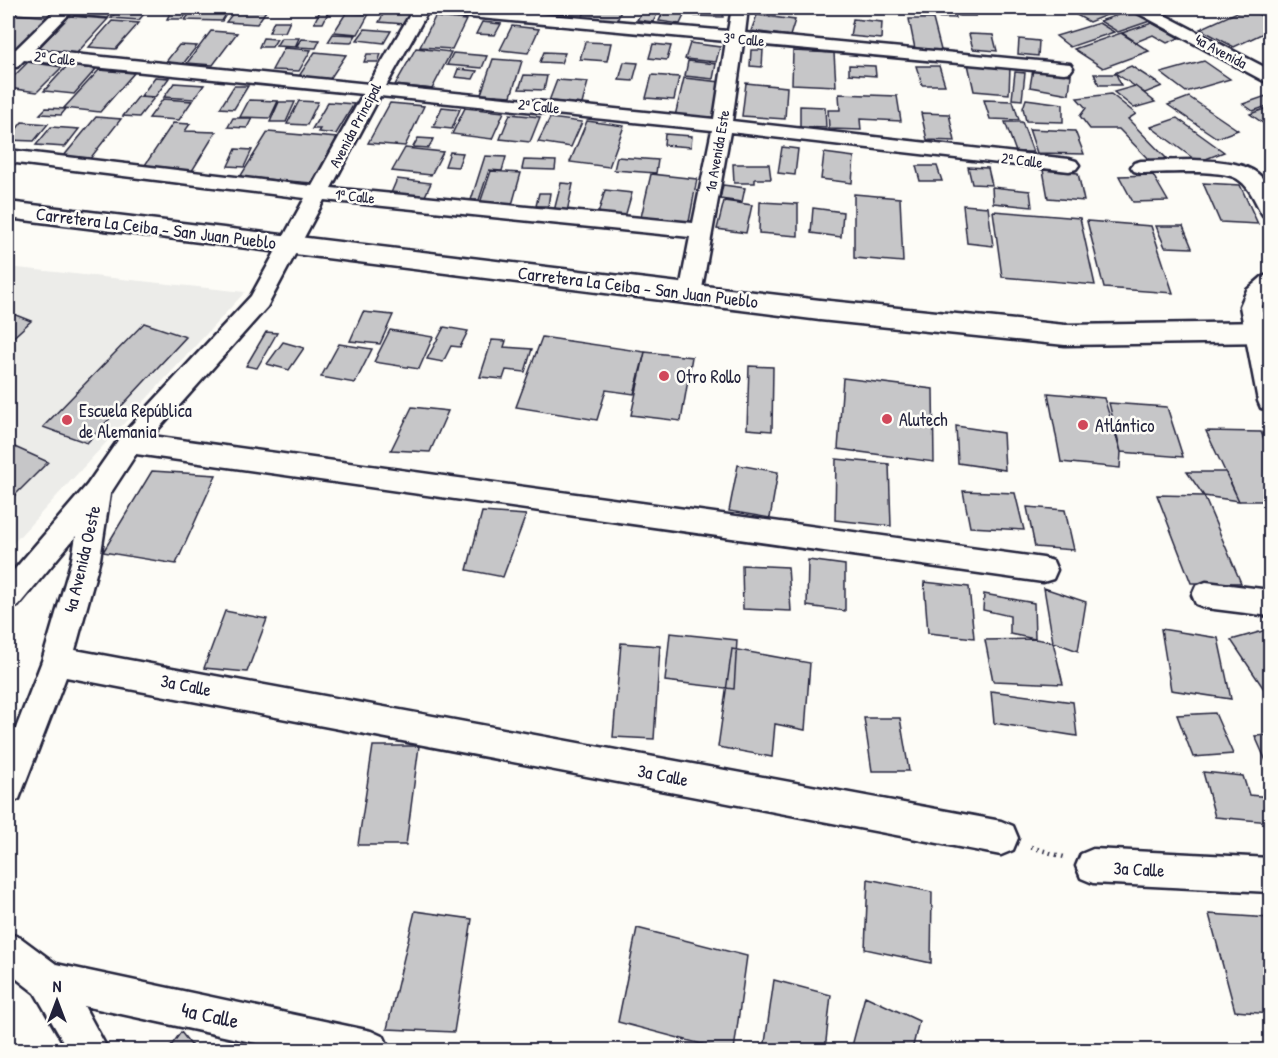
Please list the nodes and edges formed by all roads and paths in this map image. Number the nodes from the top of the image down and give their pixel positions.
1 (67, 8) edge
2 (423, 8) edge
3 (740, 8) edge
4 (1140, 8) edge
5 (736, 38) junction
6 (11, 58) edge
7 (1064, 68) dead end
8 (1270, 77) edge
9 (374, 90) junction
10 (722, 124) junction
11 (8, 156) edge
12 (1070, 165) dead end
13 (1141, 166) dead end
14 (319, 193) junction
15 (8, 210) edge
16 (1270, 210) edge
17 (702, 231) junction
18 (290, 244) junction
19 (1270, 282) edge
20 (690, 294) junction
21 (1263, 333) edge
22 (1270, 397) edge
23 (130, 443) junction
24 (97, 492) junction
25 (1043, 570) dead end
26 (1206, 595) dead end
27 (8, 597) edge
28 (1270, 603) edge
29 (57, 661) junction
30 (8, 788) edge
31 (1001, 838) joint
32 (1093, 866) joint
33 (1270, 875) edge
34 (8, 951) edge
35 (48, 980) junction
36 (89, 1050) edge
37 (371, 1050) edge

1 - 6 street
2 - 5 street, 3ª Calle
2 - 9 street, Avenida Principal
3 - 5 street, 1a Avenida Este
4 - 8 street, 4a Avenida
5 - 7 street, 3ª Calle
5 - 10 street, 1a Avenida Este
6 - 9 street, 2ª Calle
9 - 10 street, 2ª Calle
9 - 14 street, Avenida Principal
10 - 12 street, 2ª Calle
10 - 17 street, 1a Avenida Este
11 - 14 street, 1ª Calle
13 - 16 street
14 - 17 street, 1ª Calle
14 - 18 street, Avenida Principal
15 - 18 main road, Carretera La Ceiba - San Juan Pueblo
17 - 20 street, 1a Avenida Este
18 - 20 main road, Carretera La Ceiba - San Juan Pueblo
18 - 23 street, 4a Avenida Oeste
19 - 21 street
20 - 21 main road, Carretera La Ceiba - San Juan Pueblo
21 - 22 street
23 - 24 street, 4a Avenida Oeste
23 - 25 street
24 - 27 street
24 - 29 street, 4a Avenida Oeste
26 - 28 street
29 - 30 street, 4a Avenida Oeste
29 - 31 street, 3a Calle
31 - 32 path, 3a Calle
32 - 33 street, 3a Calle
34 - 35 street
35 - 36 street
35 - 37 street, 4a Calle

